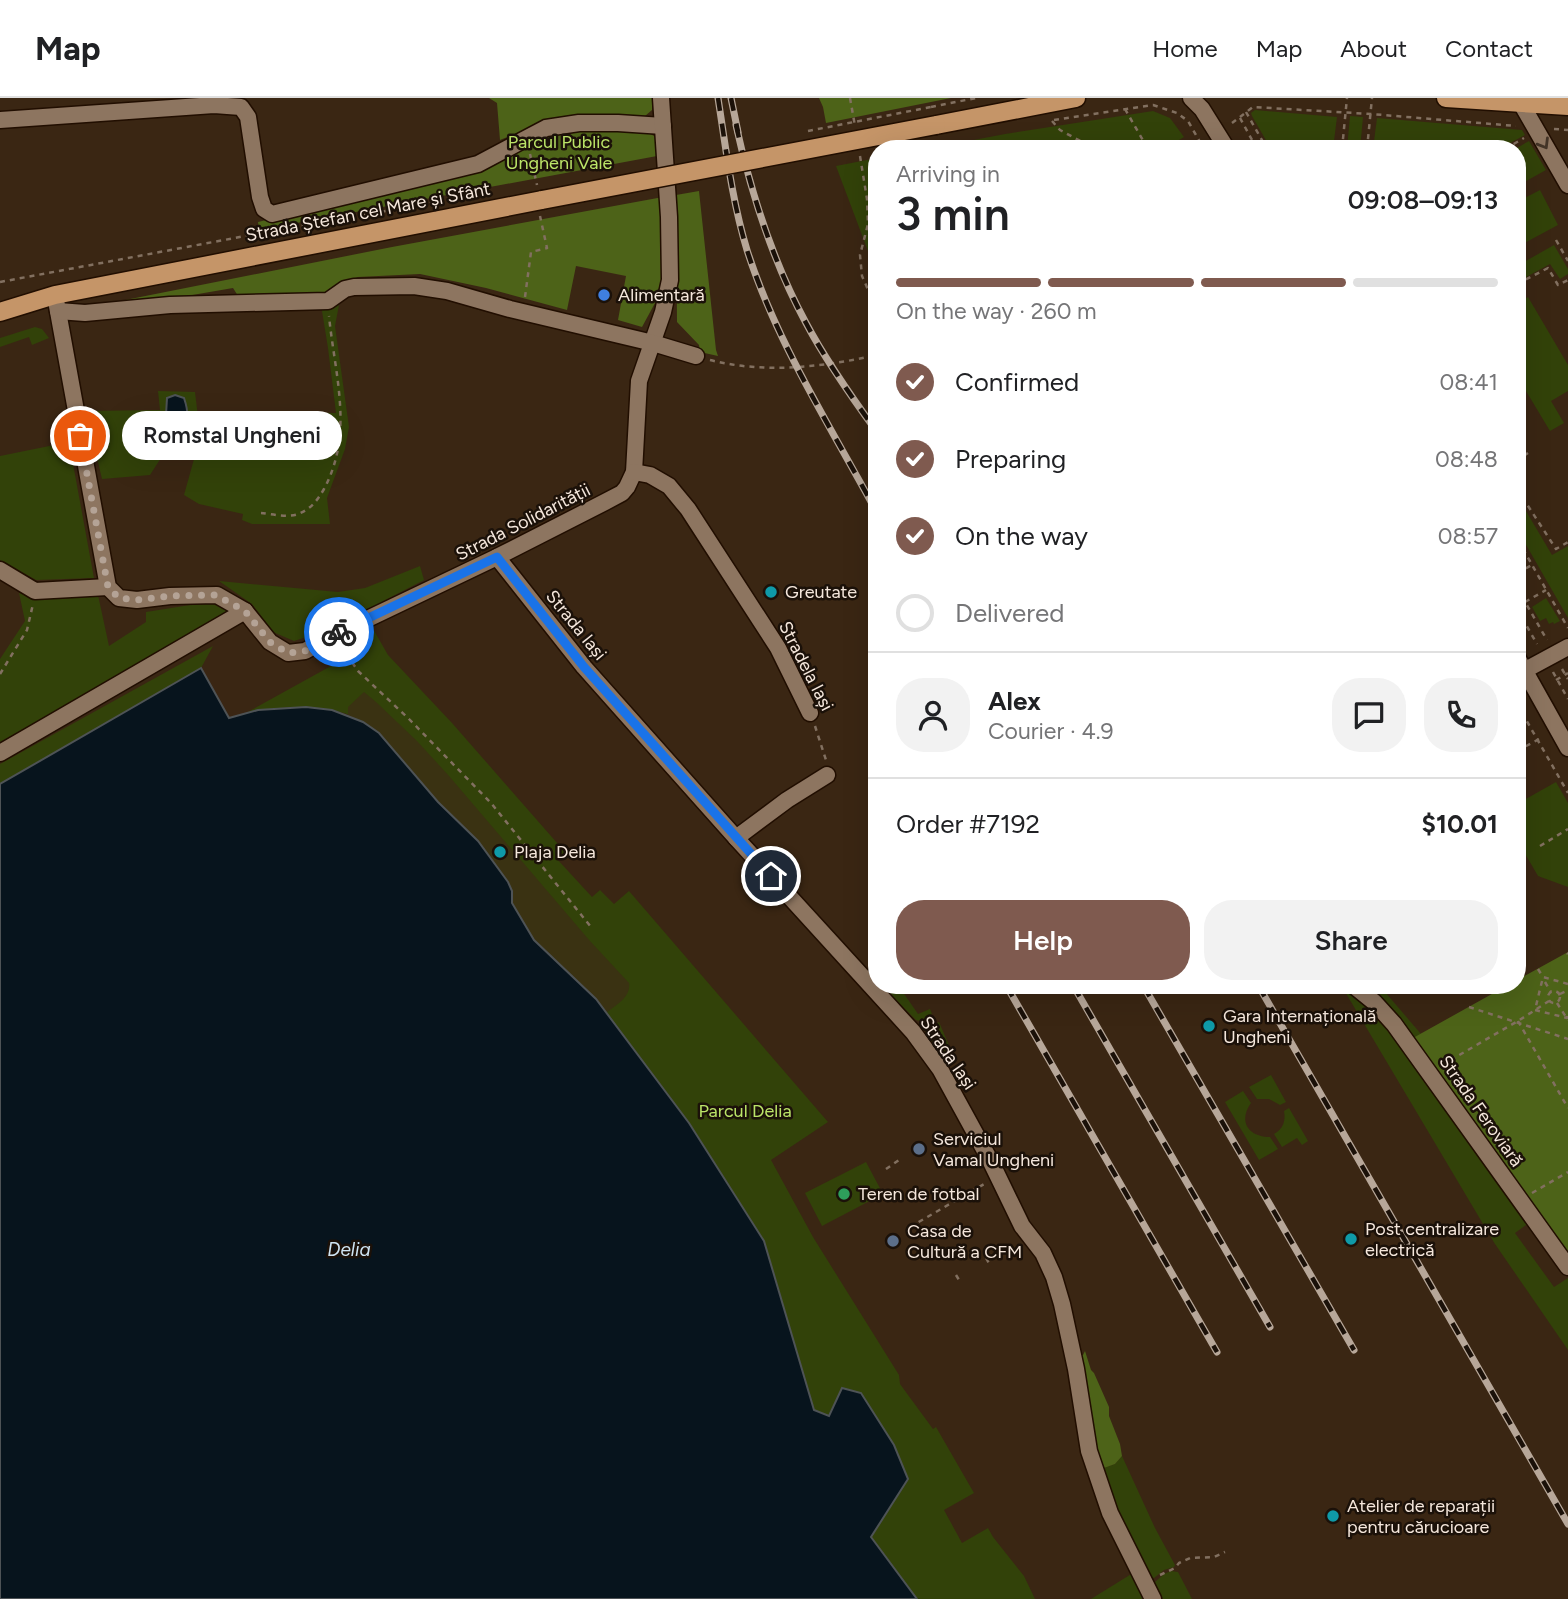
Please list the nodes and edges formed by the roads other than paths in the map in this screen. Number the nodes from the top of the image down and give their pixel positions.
1 (661, 98) edge
2 (1076, 98) edge
3 (1191, 98) edge
4 (1446, 98) edge
5 (1520, 101) edge
6 (1568, 106) edge
7 (0, 120) edge
8 (663, 126) junction
9 (1221, 140) edge
10 (1568, 185) edge
11 (56, 303) junction
12 (0, 312) edge
13 (653, 343) junction
14 (696, 356) road end
15 (634, 472) junction
16 (497, 557) junction
17 (0, 570) edge
18 (108, 587) junction
19 (245, 611) junction
20 (1568, 647) edge
21 (1526, 664) edge
22 (1526, 677) edge
23 (810, 713) road end
24 (1568, 748) edge
25 (0, 753) edge
26 (827, 775) road end
27 (736, 838) junction
28 (868, 983) edge
29 (878, 994) edge
30 (1364, 994) edge
31 (1568, 1267) edge
32 (1149, 1592) edge

1 - 8 street
2 - 11 main road, Strada Ștefan cel Mare și Sfânt, bridge
3 - 9 street
4 - 5 main road
5 - 6 main road
5 -> 10 street
7 - 8 street
8 - 13 street
11 - 12 main road, Strada Ștefan cel Mare și Sfânt
11 - 13 street
11 - 18 street
13 - 14 street
13 - 15 street
15 - 16 street, Strada Solidarității
15 - 23 street, Stradela Iași
16 - 19 street, Strada Solidarității
16 - 27 street, Strada Iași
17 - 18 street, Strada Solidarității
18 - 19 street, Strada Solidarității
19 - 25 street
20 - 21 street
22 - 24 street
26 - 27 street
27 - 28 street, Strada Iași
29 - 32 street, Strada Iași
30 - 31 street, Strada Feroviară

